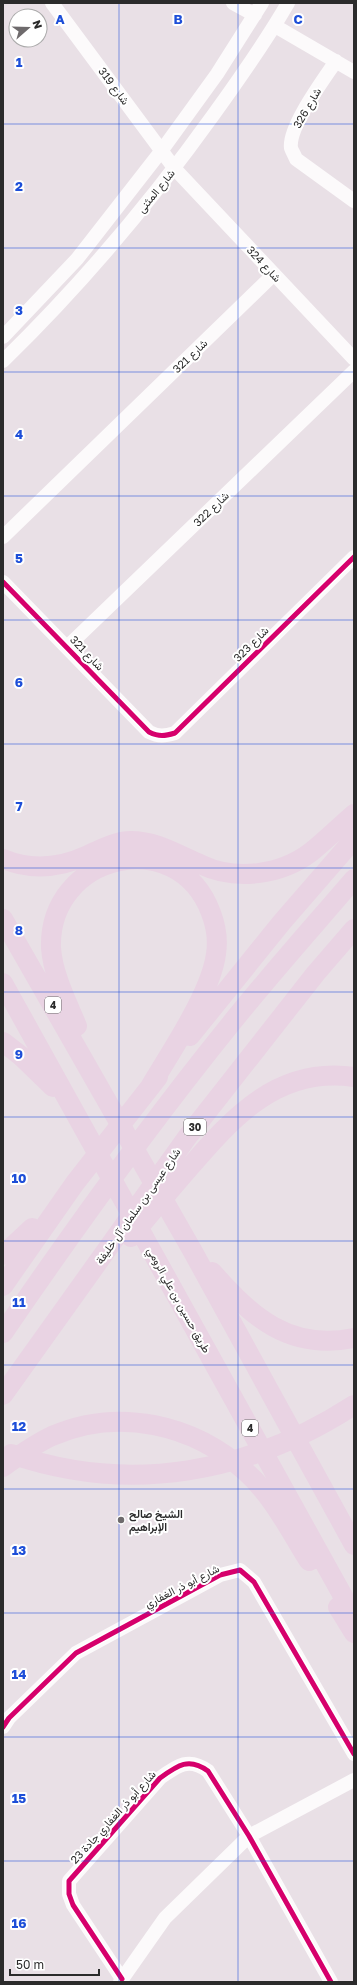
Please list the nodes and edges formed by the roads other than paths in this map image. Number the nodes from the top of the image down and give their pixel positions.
1 (52, 3) edge
2 (233, 3) edge
3 (262, 3) edge
4 (288, 3) edge
5 (255, 15) junction
6 (275, 26) junction
7 (336, 61) junction
8 (354, 72) edge
9 (162, 150) junction
10 (175, 169) junction
11 (354, 201) edge
12 (274, 274) junction
13 (3, 337) edge
14 (354, 359) edge
15 (3, 361) edge
16 (354, 371) edge
17 (3, 538) edge
18 (354, 557) edge
19 (3, 582) edge
20 (67, 647) junction
21 (157, 736) joint
22 (354, 814) edge
23 (354, 839) edge
24 (3, 859) edge
25 (354, 879) edge
26 (3, 919) edge
27 (354, 929) edge
28 (3, 983) edge
29 (3, 1042) edge
30 (354, 1077) edge
31 (150, 1087) junction
32 (102, 1091) junction
33 (75, 1112) junction
34 (75, 1183) junction
35 (192, 1250) junction
36 (3, 1255) edge
37 (3, 1286) edge
38 (3, 1333) edge
39 (47, 1334) junction
40 (354, 1338) edge
41 (3, 1395) edge
42 (354, 1405) edge
43 (3, 1452) edge
44 (3, 1467) edge
45 (354, 1545) edge
46 (354, 1616) edge
47 (354, 1633) edge
48 (3, 1727) edge
49 (354, 1754) edge
50 (354, 1780) edge
51 (249, 1836) junction
52 (121, 1981) edge
53 (331, 1982) edge

1 - 9 street, شارع 319
2 - 5 street
3 - 5 street, شارع المثنى
4 - 6 street, شارع المثنى
5 - 9 street, شارع المثنى
6 - 7 street
6 - 10 street, شارع المثنى
7 - 8 street
7 - 11 street, شارع 326
9 - 10 street, شارع 319
9 - 13 street, شارع المثنى
10 - 12 street, شارع 324
10 - 15 street, شارع المثنى
12 - 14 street, شارع 324
12 - 17 street, شارع 321
16 - 20 street, شارع 322
18 - 21 street, شارع 323
19 - 20 street, شارع 321
20 - 21 street, شارع 321
22 - 24 highway
23 - 31 highway
25 - 38 highway
26 - 32 highway, 4
27 - 39 highway, شارع عيسى بن سلمان آل خليفة / 30
28 - 33 highway, طريق حسين بن علي الرومي / 4
29 - 33 highway
30 - 39 highway
31 - 32 highway
31 - 34 highway
32 - 35 highway, 4
33 - 46 highway, طريق حسين بن علي الرومي / 4
34 - 36 highway
34 - 37 highway
35 - 40 highway
35 - 45 highway, 4
39 - 41 highway, شارع عيسى بن سلمان آل خليفة / 30
42 - 43 highway
44 - 47 highway
48 - 49 street, شارع أبو ذر الغفاري
50 - 51 street
51 - 52 street
51 - 52 street, شارع أبو ذر الغفاري جادة 23
51 - 53 street, شارع أبو ذر الغفاري جادة 23

